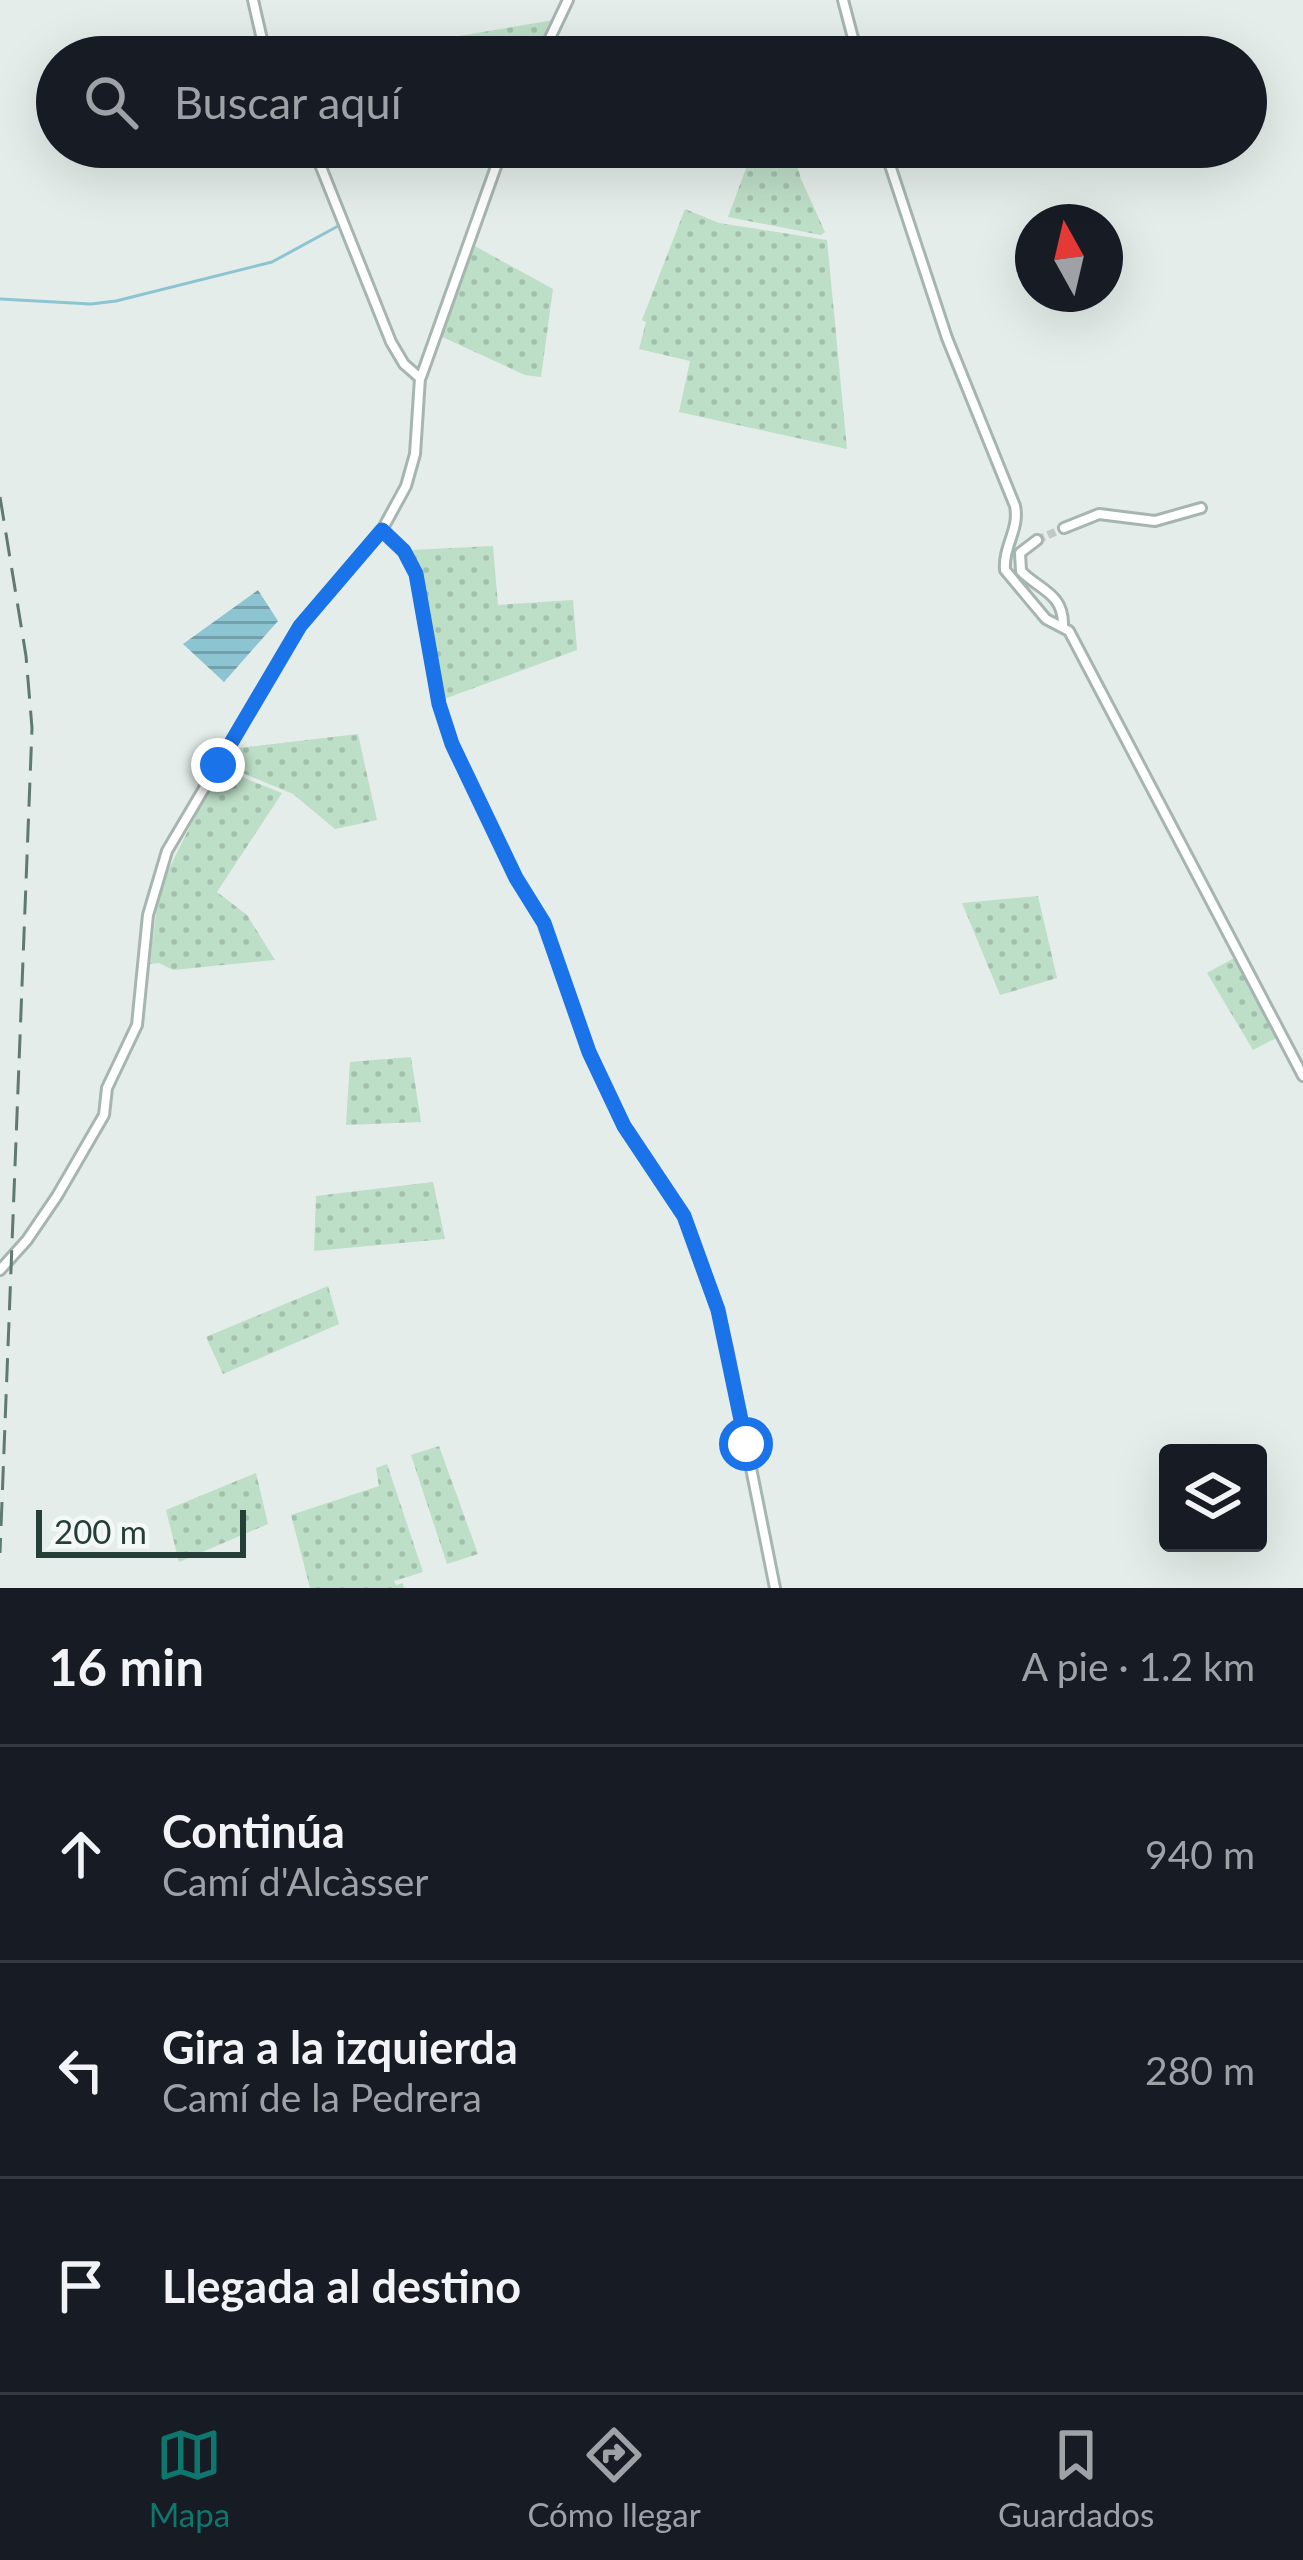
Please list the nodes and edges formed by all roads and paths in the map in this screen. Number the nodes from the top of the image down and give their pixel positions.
1 (253, 0) edge
2 (568, 0) edge
3 (843, 0) edge
4 (261, 36) edge
5 (551, 36) edge
6 (852, 36) edge
7 (321, 168) edge
8 (496, 168) edge
9 (891, 168) edge
10 (421, 377) junction
11 (1201, 508) dead end
12 (1064, 528) tunnel mouth
13 (382, 530) junction
14 (1037, 540) dead end
15 (1063, 626) junction
16 (1303, 1076) edge
17 (0, 1270) edge
18 (775, 1588) edge

1 - 4 street
2 - 5 street
3 - 6 street
7 - 10 street
8 - 10 street
9 - 15 street
10 - 13 street
11 - 12 street
13 - 17 street
13 - 18 street
14 - 15 street
15 - 16 street

